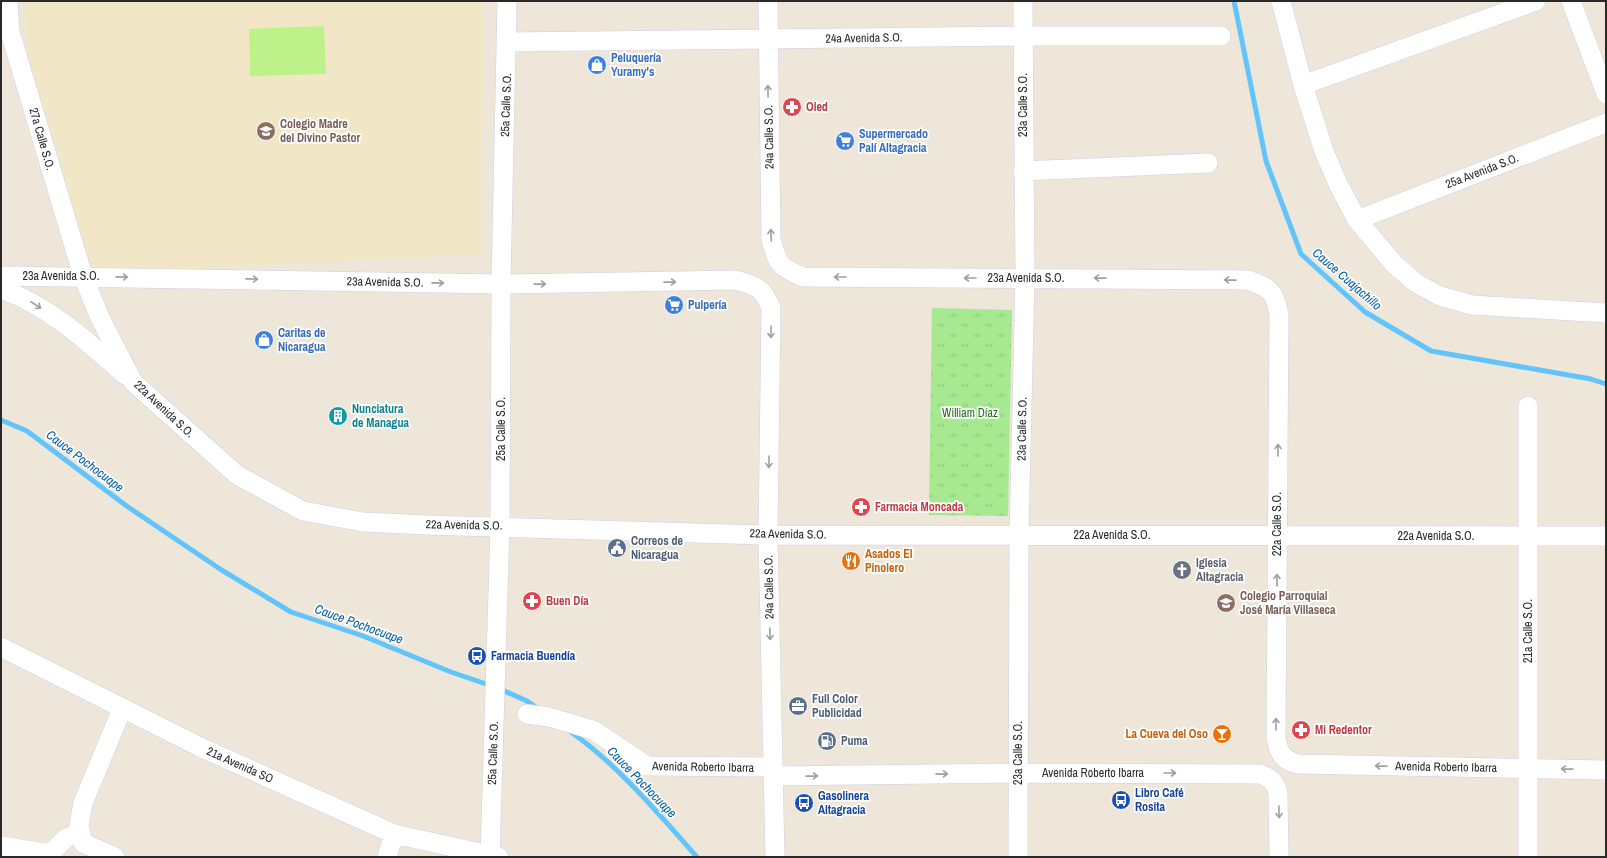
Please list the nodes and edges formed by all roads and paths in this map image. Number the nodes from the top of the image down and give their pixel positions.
1 (8, 1) edge
2 (507, 1) edge
3 (768, 1) edge
4 (1023, 1) edge
5 (1281, 1) edge
6 (1536, 1) edge
7 (1570, 1) edge
8 (5, 32) edge
9 (1023, 36) junction
10 (1221, 36) dead end
11 (767, 39) junction
12 (507, 42) junction
13 (1303, 85) junction
14 (1606, 94) edge
15 (1606, 123) edge
16 (1208, 163) dead end
17 (1023, 171) junction
18 (1357, 220) junction
19 (785, 270) joint
20 (1, 276) edge
21 (83, 276) junction
22 (1025, 278) junction
23 (501, 284) junction
24 (1268, 287) joint
25 (1, 288) edge
26 (765, 294) joint
27 (1606, 313) edge
28 (133, 382) junction
29 (1528, 406) dead end
30 (500, 526) junction
31 (768, 535) junction
32 (1019, 535) junction
33 (1277, 535) junction
34 (1528, 536) junction
35 (1606, 536) edge
36 (1, 647) edge
37 (122, 709) junction
38 (527, 714) dead end
39 (1286, 760) joint
40 (1528, 768) junction
41 (1606, 770) edge
42 (773, 772) junction
43 (1018, 773) junction
44 (81, 833) junction
45 (394, 834) junction
46 (1, 846) edge
47 (493, 856) edge
48 (115, 857) edge
49 (388, 857) edge
50 (775, 857) edge
51 (1018, 857) edge
52 (1279, 857) edge
53 (1528, 857) edge

1 - 8 street, 27a Calle S.O.
2 - 12 street, 25a Calle S.O.
3 - 11 street, 24a Calle S.O.
4 - 9 street, 23a Calle S.O.
5 - 13 street
6 - 13 street
7 - 14 street
8 - 21 street, 27a Calle S.O.
9 - 10 street, 24a Avenida S.O.
9 - 11 street, 24a Avenida S.O.
9 - 17 street, 23a Calle S.O.
11 - 12 street, 24a Avenida S.O.
19 -> 11 street, 24a Calle S.O.
12 - 23 street, 25a Calle S.O.
13 - 18 street
15 - 18 street, 25a Avenida S.O.
16 - 17 street
17 - 22 street, 23a Calle S.O.
18 - 27 street
22 -> 19 street, 23a Avenida S.O.
20 - 21 street, 23a Avenida S.O.
21 -> 23 street, 23a Avenida S.O.
21 - 28 street, 22a Avenida S.O.
24 -> 22 street, 23a Avenida S.O.
22 - 32 street, 23a Calle S.O.
23 -> 26 street, 23a Avenida S.O.
23 - 30 street, 25a Calle S.O.
33 -> 24 street, 22a Calle S.O.
25 -> 28 street
26 -> 31 street, 24a Calle S.O.
28 - 30 street, 22a Avenida S.O.
29 - 34 street, 21a Calle S.O.
30 - 31 street, 22a Avenida S.O.
30 - 47 street, 25a Calle S.O.
31 - 32 street, 22a Avenida S.O.
31 -> 42 street, 24a Calle S.O.
32 - 33 street, 22a Avenida S.O.
32 - 43 street, 23a Calle S.O.
33 - 34 street, 22a Avenida S.O.
39 -> 33 street, 22a Calle S.O.
34 - 35 street, 22a Avenida S.O.
34 - 40 street, 21a Calle S.O.
36 - 37 street, 21a Avenida SO
37 - 44 street
37 - 45 street, 21a Avenida SO
38 - 42 street, Avenida Roberto Ibarra
40 -> 39 street, Avenida Roberto Ibarra
41 -> 40 street, Avenida Roberto Ibarra
40 - 53 street, 21a Calle S.O.
42 -> 43 street, Avenida Roberto Ibarra
42 - 50 street, 24a Calle S.O.
43 - 51 street, 23a Calle S.O.
43 -> 52 street, Avenida Roberto Ibarra
44 - 46 street
44 - 48 street
45 - 47 street, 21a Avenida SO
45 - 49 street

